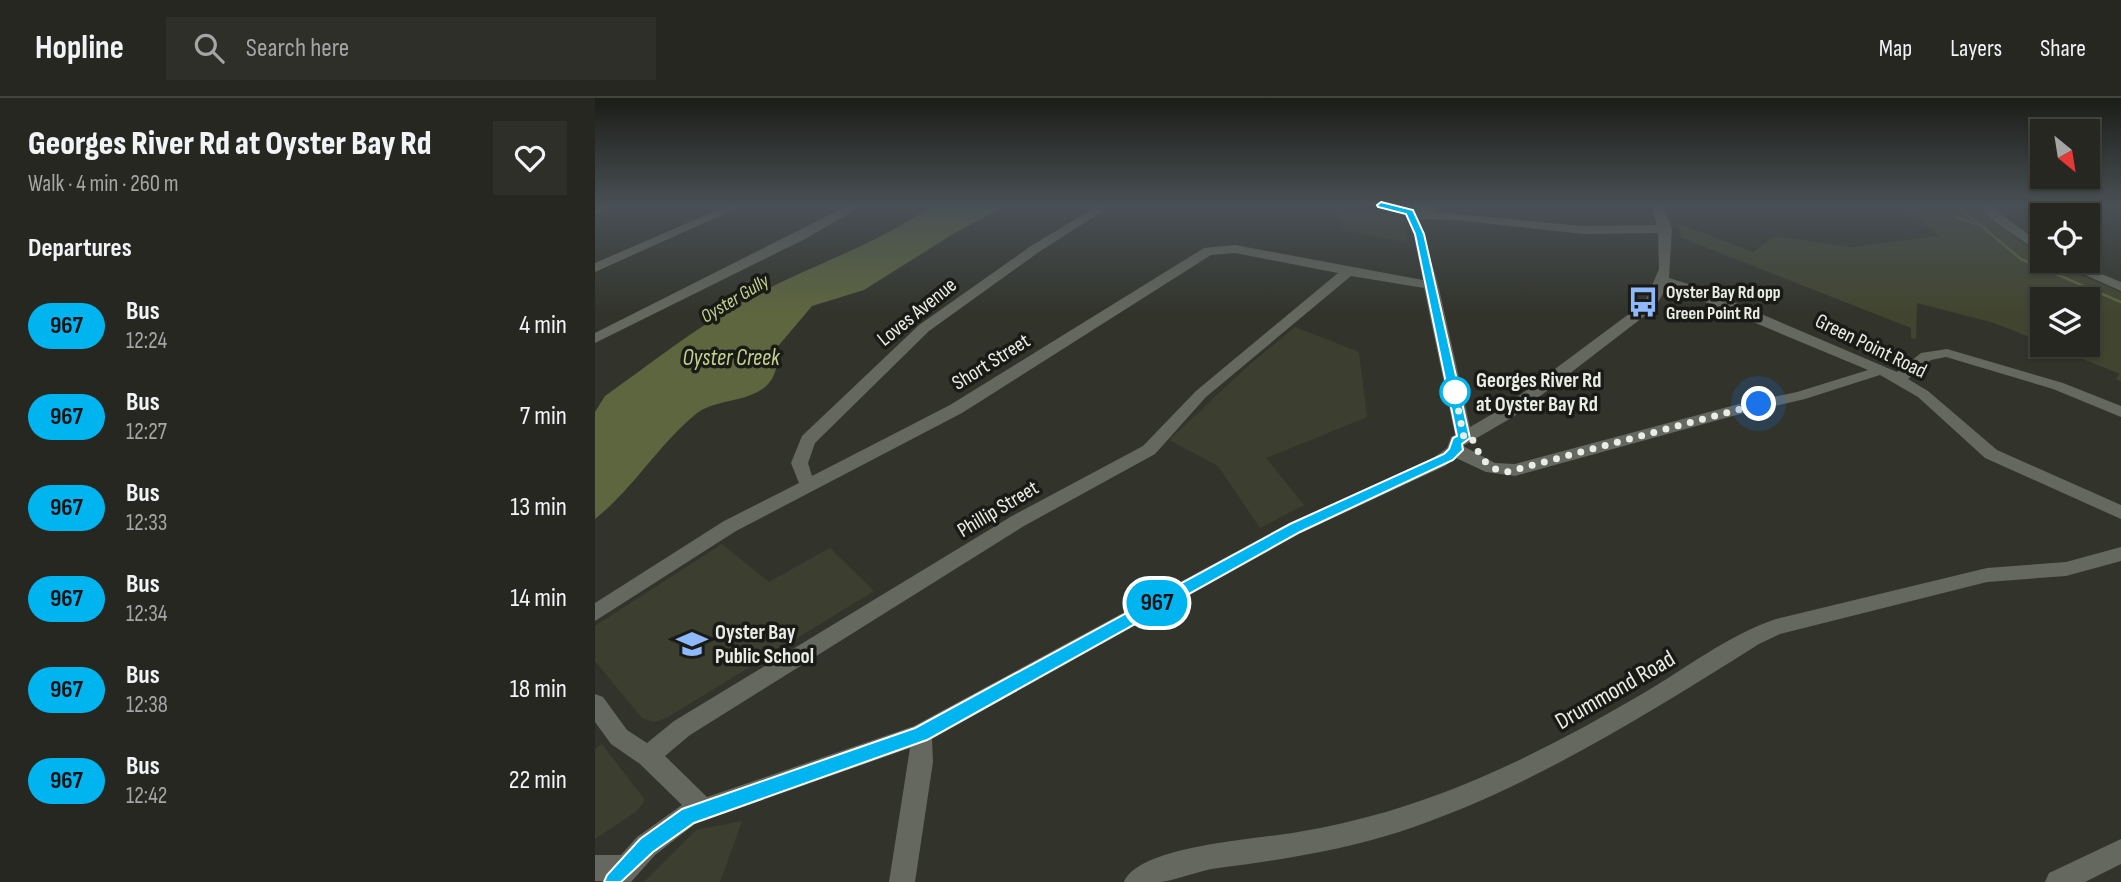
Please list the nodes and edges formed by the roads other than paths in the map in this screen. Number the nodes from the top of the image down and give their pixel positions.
1 (655, 242) edge
2 (790, 242) edge
3 (1046, 242) edge
4 (1421, 242) edge
5 (1666, 242) edge
6 (595, 268) edge
7 (1349, 271) junction
8 (2088, 273) edge
9 (1661, 280) junction
10 (1431, 284) junction
11 (2121, 287) edge
12 (595, 340) edge
13 (1882, 370) junction
14 (1899, 379) junction
15 (1458, 406) junction
16 (2121, 412) edge
17 (1507, 413) junction
18 (1466, 444) junction
19 (809, 484) junction
20 (2121, 512) edge
21 (2121, 554) edge
22 (595, 613) edge
23 (595, 704) edge
24 (921, 734) junction
25 (648, 756) junction
26 (702, 809) junction
27 (2121, 851) edge
28 (595, 868) edge
29 (619, 875) edge
30 (2075, 879) edge
31 (902, 882) edge
32 (1137, 882) edge

1 - 6 street
2 - 12 street
3 - 19 street, Loves Avenue
4 - 10 street
5 - 9 street
7 - 10 street, Short Street
7 - 19 street, Short Street
7 - 25 street, Phillip Street
8 - 11 street
9 - 13 street, Green Point Road
9 - 17 street
10 - 15 street
13 - 14 street, Green Point Road
13 - 18 street
14 - 16 street
14 - 20 street, Green Point Road
15 - 17 street
15 - 18 street
17 - 18 street
18 - 24 street
19 - 22 street, Short Street
21 - 32 street, Drummond Road
23 - 25 street
24 - 26 street
24 - 31 street
25 - 26 street
26 - 29 street
27 - 30 street
28 - 29 street

